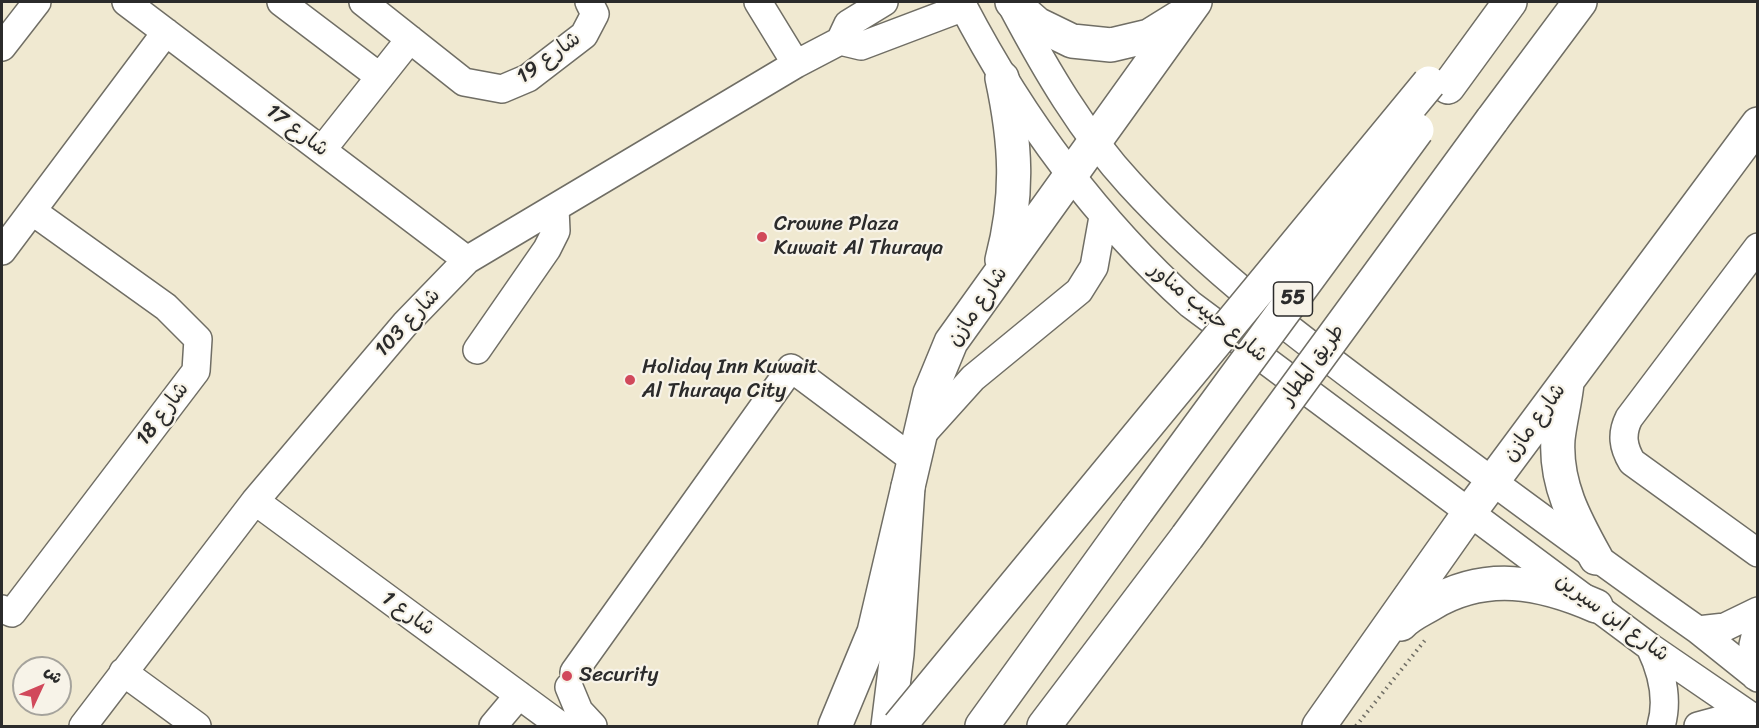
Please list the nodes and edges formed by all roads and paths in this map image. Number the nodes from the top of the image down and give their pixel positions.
1 (37, 2) edge
2 (126, 2) edge
3 (281, 2) edge
4 (363, 2) edge
5 (589, 2) edge
6 (758, 2) edge
7 (884, 2) edge
8 (1011, 2) edge
9 (1194, 2) edge
10 (1510, 2) edge
11 (1580, 2) edge
12 (962, 4) edge
13 (166, 32) junction
14 (410, 39) junction
15 (840, 41) junction
16 (2, 47) edge
17 (796, 64) junction
18 (380, 77) junction
19 (1002, 78) junction
20 (1438, 85) junction
21 (1758, 124) edge
22 (1094, 141) junction
23 (322, 150) junction
24 (1068, 175) junction
25 (555, 208) junction
26 (32, 211) junction
27 (1103, 217) junction
28 (1758, 247) edge
29 (2, 251) edge
30 (467, 260) junction
31 (998, 275) junction
32 (477, 350) dead end
33 (1568, 378) junction
34 (914, 462) junction
35 (1493, 481) junction
36 (255, 501) junction
37 (1469, 513) junction
38 (1185, 539) junction
39 (1758, 553) edge
40 (1596, 558) junction
41 (1596, 606) junction
42 (2, 609) edge
43 (1758, 611) edge
44 (1758, 624) edge
45 (1698, 630) junction
46 (1431, 631) dead end
47 (1650, 647) junction
48 (1374, 651) junction
49 (123, 672) junction
50 (1756, 677) edge
51 (519, 695) junction
52 (1752, 717) edge
53 (83, 726) edge
54 (197, 726) edge
55 (494, 726) edge
56 (561, 726) edge
57 (592, 726) edge
58 (835, 726) edge
59 (888, 726) edge
60 (899, 726) edge
61 (982, 726) edge
62 (1044, 726) edge
63 (1073, 726) edge
64 (1319, 726) edge
65 (1356, 726) edge
66 (1661, 726) edge
67 (1698, 726) edge

1 - 16 street
2 - 13 street, شارع 17
3 - 18 street
4 - 14 street, شارع 19
5 - 14 street, شارع 19
6 - 17 street
7 - 15 street, شارع 103
8 - 9 main road
8 - 22 street, شارع حبيب مناور
9 - 22 main road, شارع مازن
10 - 20 main road, 55
11 - 38 main road, طريق المطار / 55, bridge
12 - 15 street
12 - 19 street, شارع حبيب مناور
13 - 23 street, شارع 17
13 - 26 street
14 - 18 street
15 - 17 street, شارع 103
17 - 25 street, شارع 103
18 - 23 street
19 - 24 street, شارع حبيب مناور
19 - 31 main road
20 - 60 main road, bridge
20 - 61 main road, 55, bridge
21 - 33 main road, شارع مازن
22 - 24 main road, شارع مازن
22 - 35 street, شارع حبيب مناور
23 - 30 street, شارع 17
24 - 27 street, شارع حبيب مناور
24 - 31 main road, شارع مازن
25 - 30 street, شارع 103
25 - 32 street
26 - 29 street
26 - 42 street, شارع 18
27 - 34 street
27 - 37 street, شارع حبيب مناور
28 - 39 street
30 - 36 street, شارع 103
31 - 34 main road, شارع مازن
33 - 35 main road, شارع مازن
33 - 40 main road
34 - 57 street
34 - 58 main road, شارع مازن
34 - 59 main road
35 - 37 main road, شارع مازن
35 - 40 street, شارع ابن سيرين
36 - 49 street, شارع 103
36 - 51 street, شارع 1
37 - 41 street, شارع ابن سيرين
37 - 48 main road, شارع مازن
38 - 62 main road, طريق المطار / 55
38 - 63 main road
40 - 45 street, شارع ابن سيرين
41 - 47 street, شارع ابن سيرين
41 - 48 main road
43 - 45 street
44 - 50 street
45 - 50 street, شارع ابن سيرين
46 - 65 path
47 - 52 street, شارع ابن سيرين
47 - 66 street
48 - 64 main road, شارع مازن
49 - 53 street, شارع 103
49 - 54 street
51 - 55 street
51 - 56 street, شارع 1
52 - 67 street

